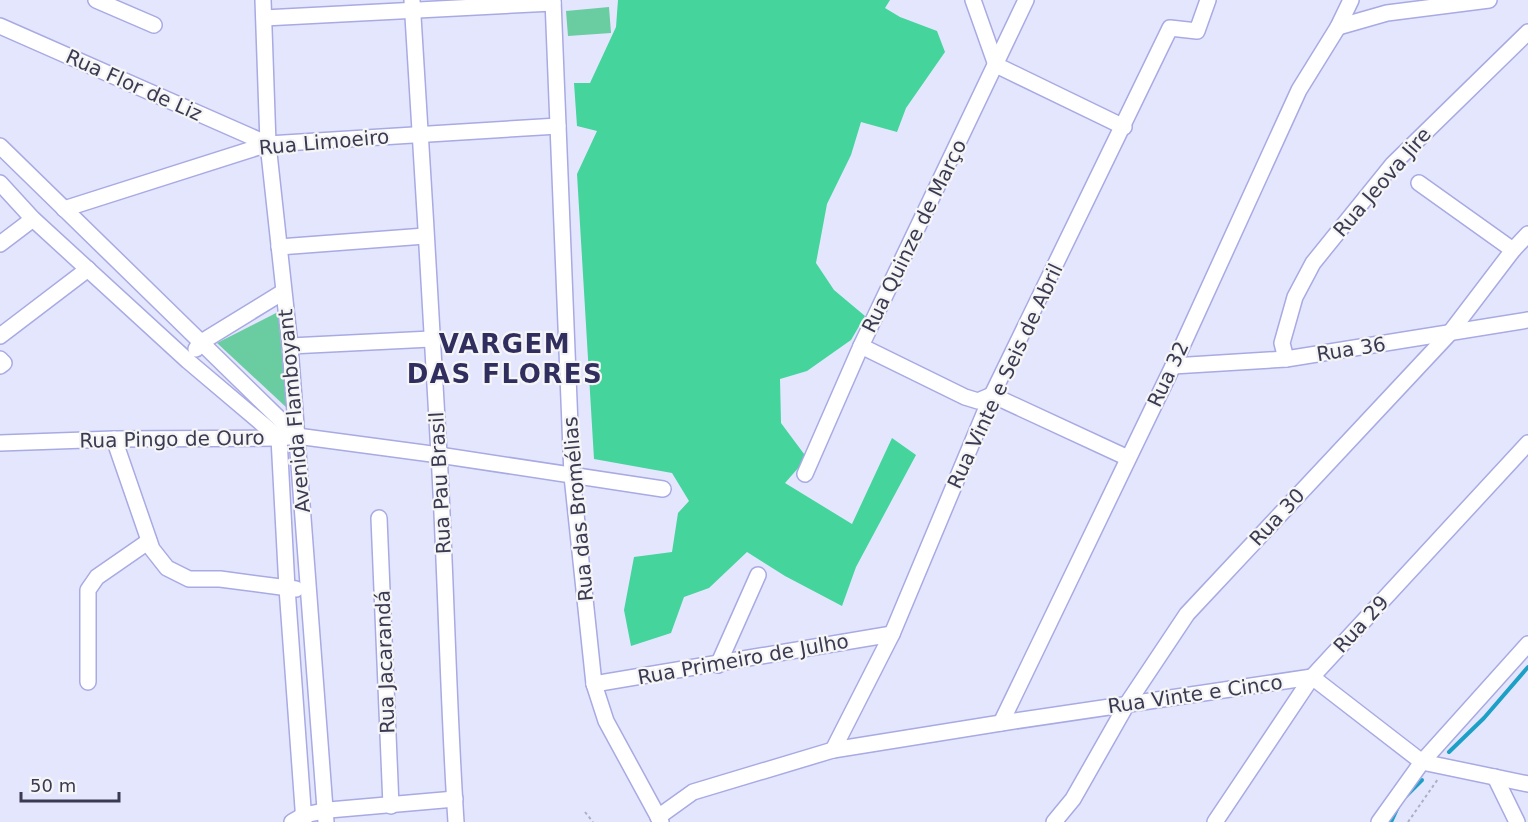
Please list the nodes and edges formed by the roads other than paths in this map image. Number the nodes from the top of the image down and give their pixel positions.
1 (96, 0) edge
2 (263, 0) edge
3 (973, 0) edge
4 (1026, 0) edge
5 (1208, 0) edge
6 (1351, 0) edge
7 (1488, 0) edge
8 (553, 2) edge
9 (1462, 2) edge
10 (412, 5) edge
11 (264, 18) junction
12 (154, 25) dead end
13 (0, 26) edge
14 (1338, 27) junction
15 (1528, 32) edge
16 (996, 64) junction
17 (558, 126) junction
18 (1124, 127) junction
19 (422, 134) junction
20 (268, 144) junction
21 (0, 146) edge
22 (0, 183) edge
23 (1419, 183) dead end
24 (64, 209) junction
25 (33, 219) junction
26 (1528, 234) edge
27 (425, 236) junction
28 (0, 244) edge
29 (279, 247) junction
30 (1514, 250) junction
31 (88, 269) junction
32 (283, 292) junction
33 (1528, 320) edge
34 (1449, 334) junction
35 (0, 336) edge
36 (431, 339) junction
37 (200, 343) junction
38 (290, 346) junction
39 (861, 346) junction
40 (0, 359) edge
41 (1286, 359) junction
42 (188, 361) junction
43 (0, 366) edge
44 (1173, 366) junction
45 (992, 395) junction
46 (297, 436) junction
47 (279, 438) junction
48 (114, 439) junction
49 (0, 443) edge
50 (1528, 443) edge
51 (439, 455) junction
52 (1128, 458) junction
53 (805, 474) dead end
54 (572, 476) junction
55 (663, 489) dead end
56 (379, 518) dead end
57 (149, 541) junction
58 (758, 575) dead end
59 (287, 588) junction
60 (308, 589) junction
61 (892, 634) junction
62 (1528, 644) edge
63 (718, 664) junction
64 (1312, 677) junction
65 (88, 682) dead end
66 (594, 684) junction
67 (1127, 704) junction
68 (1001, 723) junction
69 (833, 750) junction
70 (1422, 762) junction
71 (1495, 777) junction
72 (1528, 784) edge
73 (455, 799) junction
74 (391, 806) junction
75 (325, 816) edge
76 (300, 820) edge
77 (659, 820) edge
78 (456, 822) edge
79 (1054, 822) edge
80 (1215, 822) edge
81 (1379, 822) edge
82 (1517, 822) edge

1 - 12 street
2 - 11 street, Avenida Flamboyant
3 - 16 street
4 - 16 street, Rua Quinze de Março
5 - 18 street, Rua Vinte e Seis de Abril
6 - 14 street, Rua 32
7 - 9 street
8 - 10 street
8 - 17 street, Rua das Bromélias
9 - 14 street
10 - 11 street
10 - 19 street, Rua Pau Brasil
11 - 20 street, Avenida Flamboyant
13 - 20 street, Rua Flor de Liz
14 - 44 street, Rua 32
15 - 41 street, Rua Jeova Jire
16 - 18 street
16 - 39 street, Rua Quinze de Março
17 - 19 street, Rua Limoeiro
17 - 54 street, Rua das Bromélias
18 - 45 street, Rua Vinte e Seis de Abril
19 - 20 street, Rua Limoeiro
19 - 27 street, Rua Pau Brasil
20 - 24 street, Rua Limoeiro
20 - 29 street, Avenida Flamboyant
21 - 24 street
22 - 25 street
23 - 30 street
24 - 37 street
25 - 28 street
25 - 31 street
26 - 30 street, Rua 30
27 - 29 street
27 - 36 street, Rua Pau Brasil
29 - 32 street, Avenida Flamboyant
30 - 34 street, Rua 30
31 - 35 street
31 - 42 street
32 - 37 street
32 - 38 street, Avenida Flamboyant
33 - 34 street, Rua 36
34 - 41 street, Rua 36
34 - 67 street, Rua 30
36 - 38 street
36 - 51 street, Rua Pau Brasil
37 - 42 street
37 - 46 street
38 - 46 street, Avenida Flamboyant
39 - 45 street
39 - 53 street, Rua Quinze de Março
40 - 43 street
41 - 44 street, Rua 36
42 - 47 street
44 - 52 street, Rua 32
45 - 52 street
45 - 61 street, Rua Vinte e Seis de Abril
46 - 47 street, Rua Pingo de Ouro
46 - 51 street, Rua Pingo de Ouro
46 - 60 street, Avenida Flamboyant
47 - 48 street, Rua Pingo de Ouro
47 - 59 street, Avenida Flamboyant
48 - 49 street, Rua Pingo de Ouro
48 - 57 street
50 - 64 street, Rua 29
51 - 54 street, Rua Pingo de Ouro
51 - 73 street, Rua Pau Brasil
52 - 68 street, Rua 32
54 - 55 street, Rua Pingo de Ouro
54 - 66 street, Rua das Bromélias
56 - 74 street, Rua Jacarandá
57 - 59 street
57 - 65 street
58 - 63 street
59 - 60 street
59 - 76 street, Avenida Flamboyant
60 - 75 street, Avenida Flamboyant
61 - 63 street, Rua Primeiro de Julho
61 - 69 street, Rua Vinte e Seis de Abril
62 - 70 street
63 - 66 street, Rua Primeiro de Julho
64 - 67 street, Rua Vinte e Cinco
64 - 70 street
64 - 80 street, Rua 29
66 - 77 street, Rua das Bromélias
67 - 68 street, Rua Vinte e Cinco
67 - 79 street, Rua 30
68 - 69 street, Rua Vinte e Cinco
69 - 77 street, Rua Vinte e Cinco
70 - 71 street
70 - 81 street
71 - 72 street
71 - 82 street
73 - 74 street
73 - 78 street, Rua Pau Brasil
74 - 75 street
75 - 76 street

